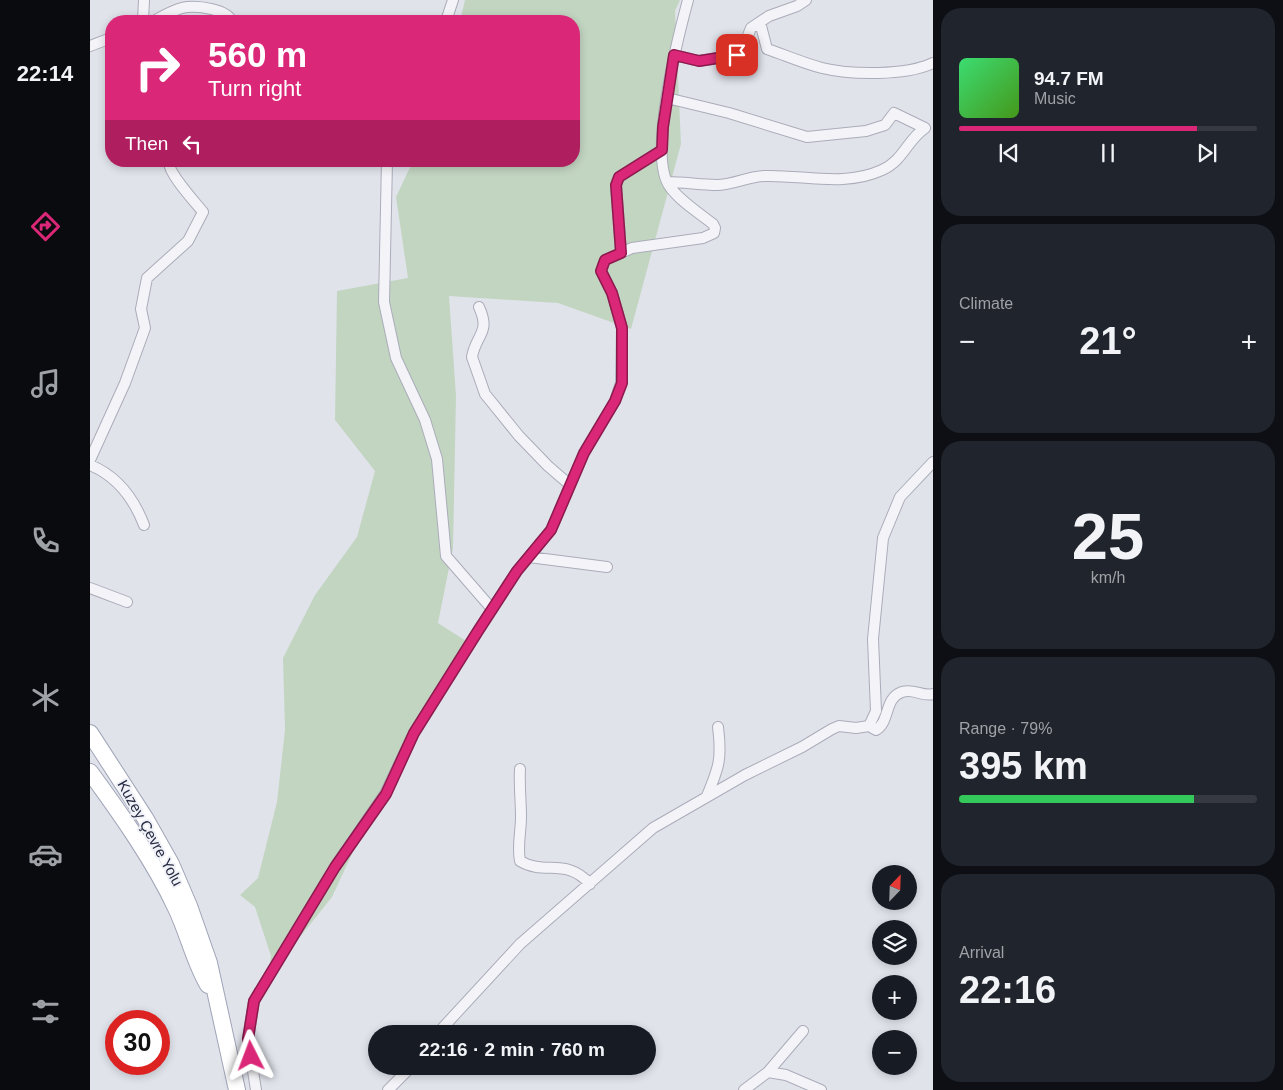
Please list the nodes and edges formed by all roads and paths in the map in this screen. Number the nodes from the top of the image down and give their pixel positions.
1 (144, 0) edge
2 (454, 0) edge
3 (688, 0) edge
4 (806, 0) edge
5 (143, 15) edge
6 (168, 15) edge
7 (225, 15) edge
8 (448, 15) edge
9 (760, 22) junction
10 (105, 40) edge
11 (90, 46) edge
12 (674, 55) junction
13 (933, 63) edge
14 (667, 98) junction
15 (662, 150) junction
16 (169, 167) edge
17 (387, 167) edge
18 (667, 182) junction
19 (621, 253) junction
20 (479, 307) dead end
21 (90, 460) edge
22 (933, 462) edge
23 (90, 465) edge
24 (570, 485) junction
25 (144, 526) dead end
26 (529, 557) junction
27 (607, 567) dead end
28 (90, 588) edge
29 (127, 602) dead end
30 (492, 609) junction
31 (933, 694) edge
32 (869, 726) junction
33 (718, 727) dead end
34 (90, 733) edge
35 (520, 769) dead end
36 (90, 772) edge
37 (707, 796) junction
38 (590, 884) junction
39 (215, 996) junction
40 (445, 1025) edge
41 (803, 1031) dead end
42 (768, 1072) junction
43 (403, 1075) edge
44 (237, 1090) edge
45 (256, 1090) edge
46 (388, 1090) edge
47 (744, 1090) edge
48 (821, 1090) edge

1 - 5 street
2 - 8 street
3 - 12 street
4 - 9 street
6 - 7 street
9 - 12 street
9 - 13 street
10 - 11 street
12 - 14 street
14 - 15 street
14 - 18 street
15 - 18 street
15 - 19 street
16 - 21 street
17 - 30 street
18 - 19 street
19 - 24 street
20 - 24 street
22 - 32 street
23 - 25 street
24 - 26 street
26 - 27 street
26 - 30 street
28 - 29 street
30 - 45 street
31 - 32 street
32 - 37 street
33 - 37 street
34 - 39 main road, Kuzey Çevre Yolu
35 - 38 street
36 - 39 main road, Kuzey Çevre Yolu
37 - 38 street
38 - 40 street
39 - 44 main road, Kuzey Çevre Yolu
41 - 42 street
42 - 47 street
42 - 48 street
43 - 46 street

